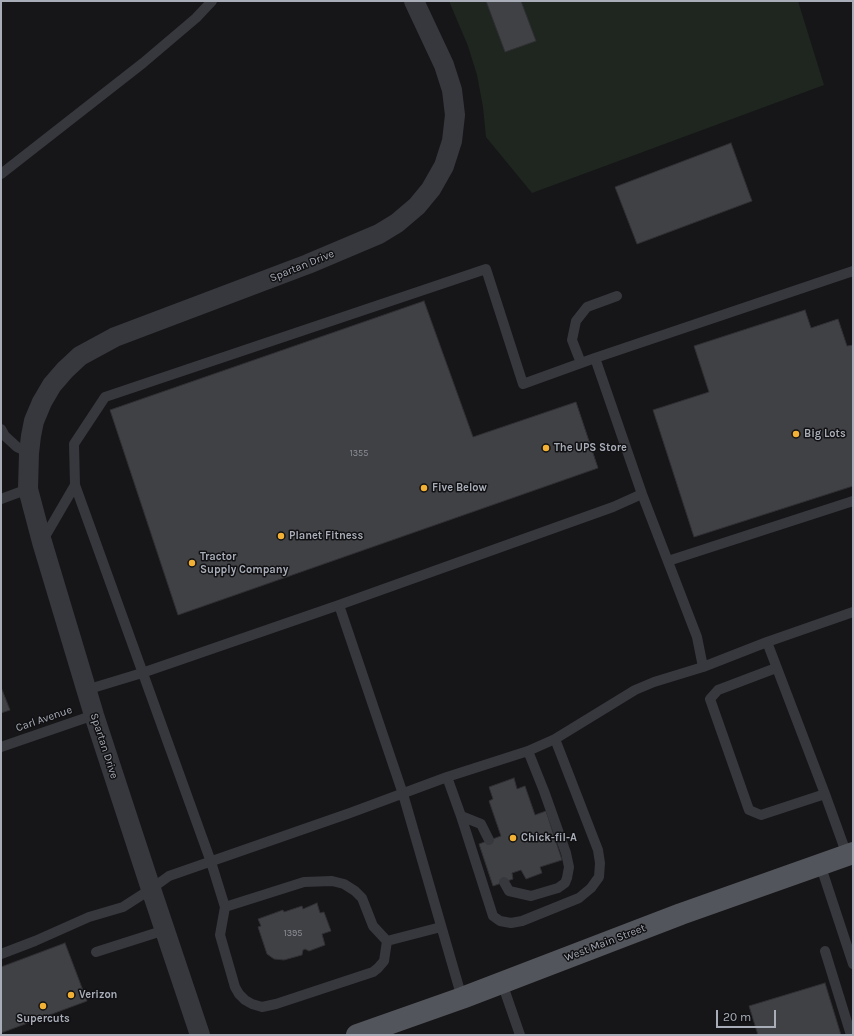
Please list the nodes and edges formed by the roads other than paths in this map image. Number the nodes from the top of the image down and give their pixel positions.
1 (212, 1) edge
2 (414, 1) edge
3 (1, 174) edge
4 (853, 271) edge
5 (617, 296) dead end
6 (595, 358) junction
7 (581, 363) junction
8 (1, 429) edge
9 (29, 453) junction
10 (75, 485) junction
11 (28, 489) junction
12 (642, 494) junction
13 (1, 498) edge
14 (853, 501) edge
15 (42, 542) junction
16 (668, 561) junction
17 (339, 605) junction
18 (853, 612) edge
19 (766, 642) junction
20 (703, 666) junction
21 (776, 668) junction
22 (142, 673) junction
23 (86, 690) junction
24 (94, 714) junction
25 (556, 739) junction
26 (1, 747) edge
27 (528, 751) junction
28 (447, 777) junction
29 (403, 794) junction
30 (825, 794) junction
31 (461, 816) junction
32 (488, 840) dead end
33 (850, 854) edge
34 (211, 862) junction
35 (820, 864) junction
36 (504, 882) dead end
37 (151, 890) junction
38 (225, 907) junction
39 (441, 927) junction
40 (165, 930) junction
41 (387, 942) junction
42 (825, 951) dead end
43 (96, 952) dead end
44 (1, 954) edge
45 (853, 964) edge
46 (502, 983) junction
47 (462, 998) junction
48 (200, 1035) edge
49 (358, 1035) edge
50 (520, 1035) edge
51 (851, 1035) edge

1 - 3 lane
2 - 9 street, Spartan Drive
4 - 6 lane
5 - 7 lane
6 - 7 lane
6 - 12 lane
7 - 10 lane
8 - 9 lane
9 - 11 street, Spartan Drive
10 - 15 lane
10 - 22 lane
11 - 13 lane
11 - 15 street, Spartan Drive
12 - 16 lane
12 - 17 lane
14 - 16 lane
15 - 23 street, Spartan Drive
16 - 20 lane
17 - 22 lane
17 - 29 lane
18 - 19 lane
19 - 20 lane
19 - 21 lane
20 - 25 lane
21 - 30 lane
21 - 30 lane
22 - 23 lane
22 - 34 lane
23 - 24 street, Spartan Drive
24 - 26 lane, Carl Avenue
24 - 37 street, Spartan Drive
25 - 27 lane
25 - 31 lane
27 - 28 lane
27 - 36 lane
28 - 29 lane
28 - 31 lane
29 - 34 lane
29 - 39 lane
30 - 33 lane
31 - 32 lane
33 - 35 main road, West Main Street
34 - 37 lane
34 - 38 lane
35 - 45 lane
35 - 46 main road, West Main Street
37 - 40 street, Spartan Drive
37 - 44 lane
38 - 41 lane
38 - 41 lane
39 - 41 lane
39 - 47 lane
40 - 43 lane
40 - 48 street, Spartan Drive
42 - 51 lane
46 - 47 main road, West Main Street
46 - 50 lane
47 - 49 main road, West Main Street

